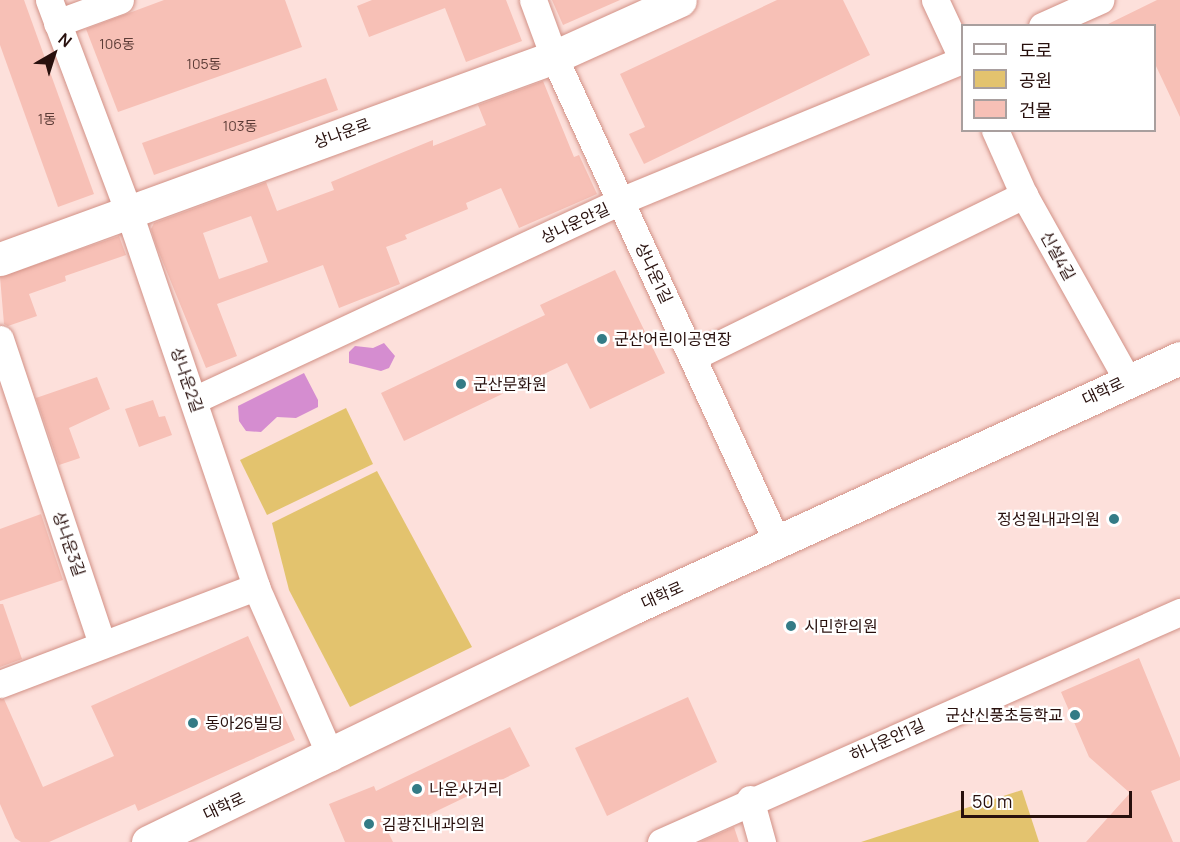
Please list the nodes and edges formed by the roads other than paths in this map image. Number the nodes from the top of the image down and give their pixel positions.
1 (120, 0) edge
2 (533, 0) edge
3 (680, 0) edge
4 (935, 0) edge
5 (1100, 0) edge
6 (53, 11) edge
7 (1046, 24) edge
8 (961, 55) edge
9 (554, 57) junction
10 (961, 60) edge
11 (996, 132) edge
12 (1024, 195) junction
13 (620, 201) junction
14 (128, 210) junction
15 (0, 259) edge
16 (0, 339) edge
17 (693, 357) junction
18 (1180, 357) edge
19 (1127, 379) junction
20 (194, 400) junction
21 (778, 544) junction
22 (256, 587) junction
23 (1180, 612) edge
24 (102, 644) junction
25 (0, 684) edge
26 (331, 757) junction
27 (750, 800) junction
28 (148, 842) edge
29 (661, 842) edge
30 (762, 842) edge

1 - 6 street
2 - 9 street, 상나운1길
3 - 9 street, 상나운로
4 - 8 street
5 - 7 street
6 - 14 street, 상나운2길
9 - 13 street, 상나운1길
9 - 14 street, 상나운로
10 - 13 street, 상나운안길
11 - 12 street, 신설4길
12 - 17 street
12 - 19 street, 신설4길
13 - 17 street, 상나운1길
13 - 20 street, 상나운안길
14 - 15 street, 상나운로
14 - 20 street, 상나운2길
16 - 24 street, 상나운3길
17 - 21 street, 상나운1길
18 - 19 street, 대학로
19 - 21 street, 대학로
20 - 22 street, 상나운2길
21 - 26 street, 대학로
22 - 24 street
22 - 26 street, 상나운2길
23 - 27 street, 하나운안1길
24 - 25 street
26 - 28 street, 대학로
27 - 29 street, 하나운안1길
27 - 30 street

